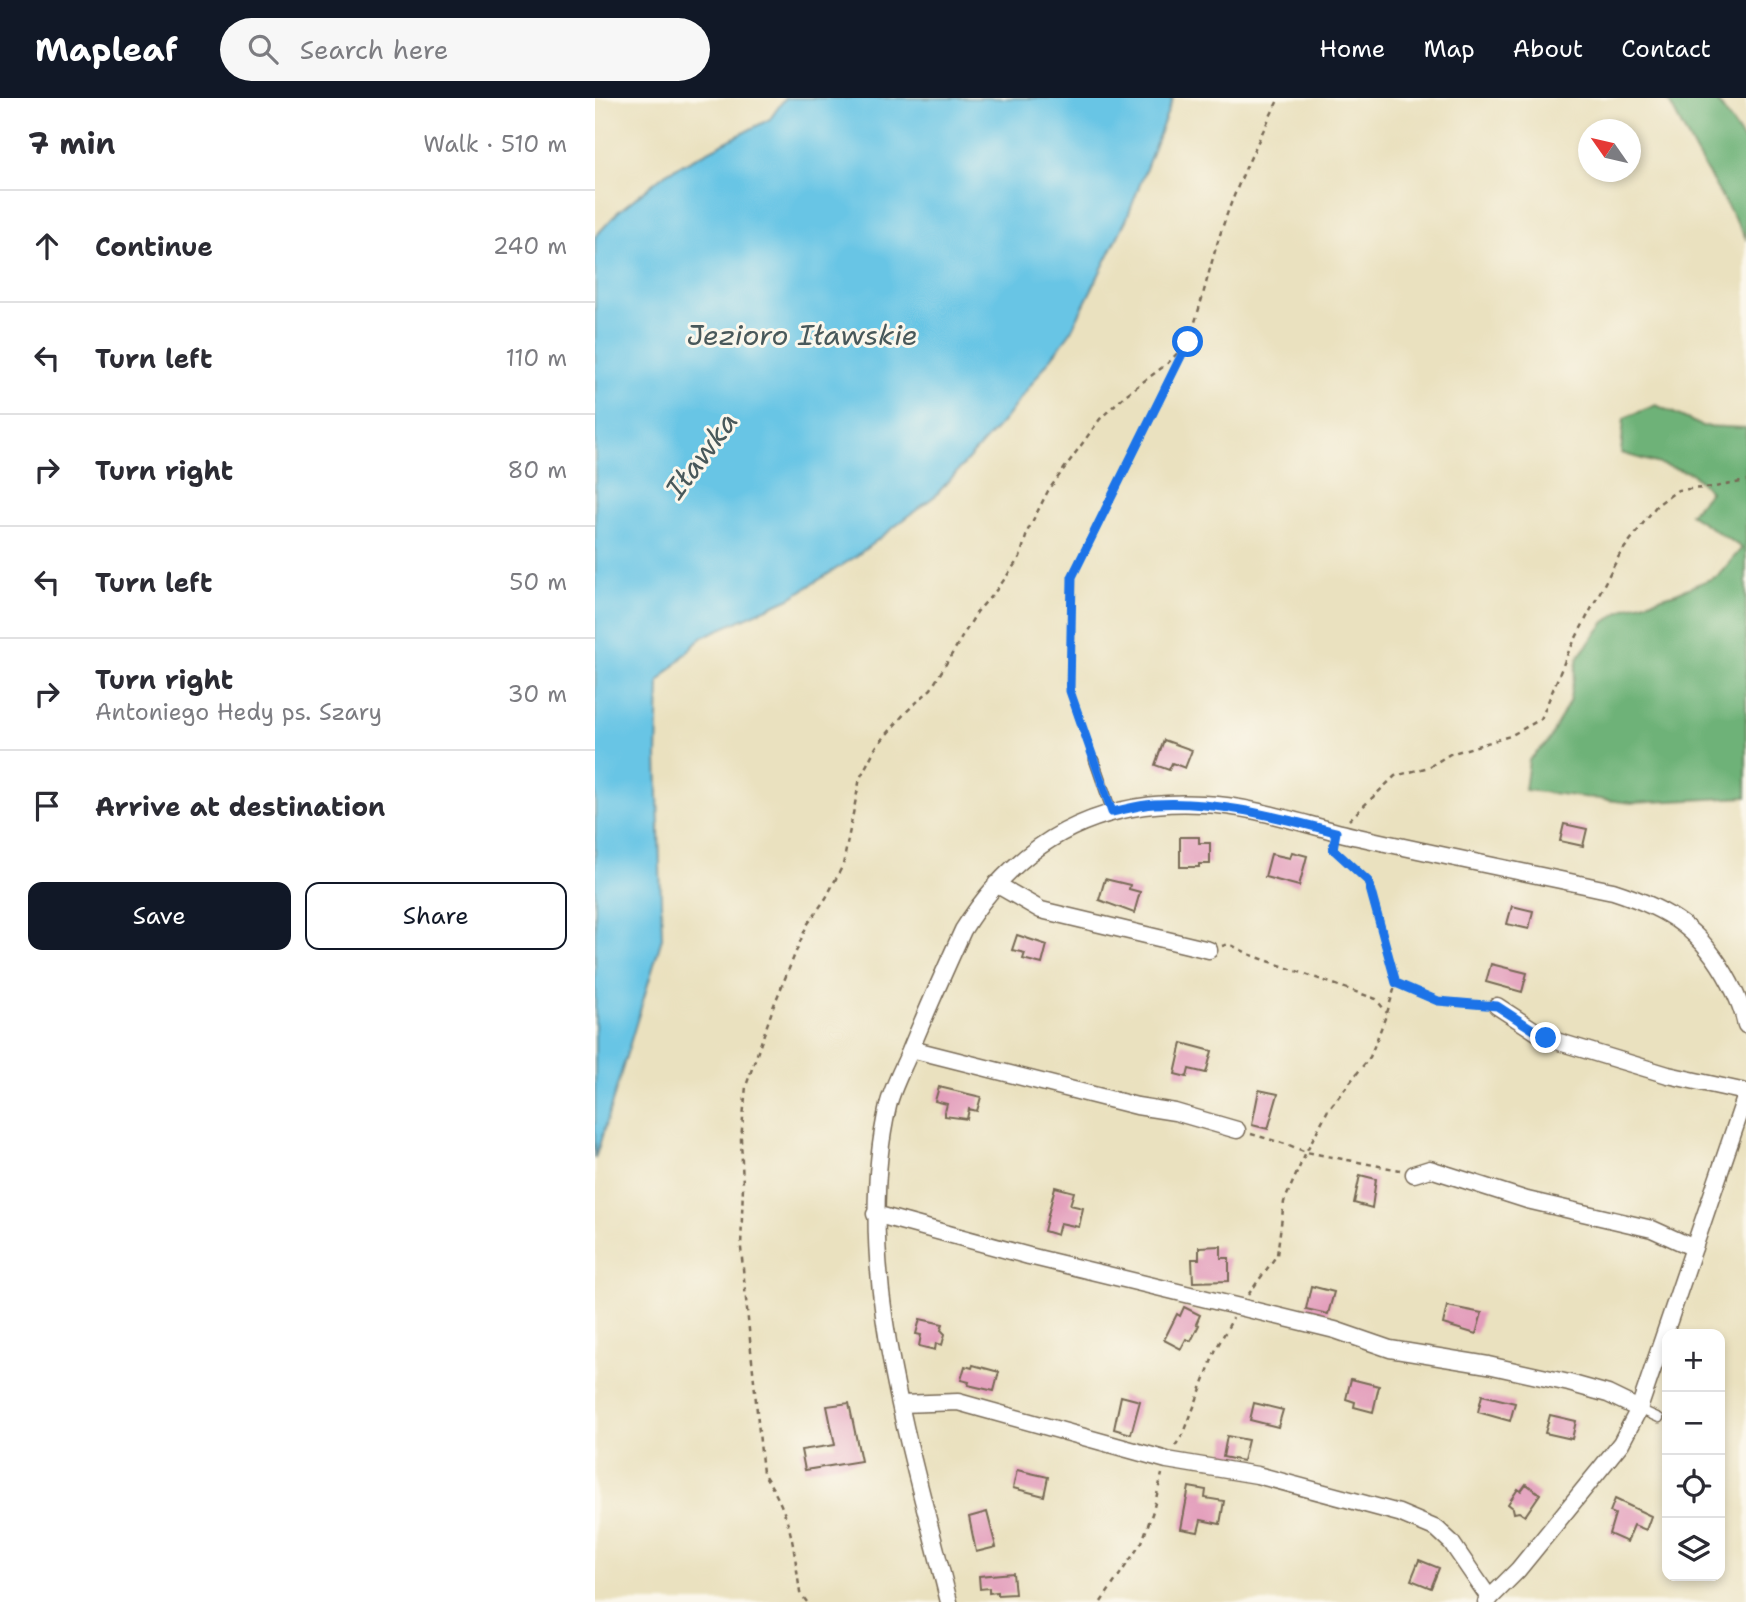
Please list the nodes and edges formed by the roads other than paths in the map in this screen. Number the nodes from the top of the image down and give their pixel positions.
1 (1094, 761) road end
2 (1112, 812) junction
3 (996, 884) junction
4 (1209, 950) road end
5 (1497, 1006) road end
6 (1746, 1024) edge
7 (911, 1049) junction
8 (1746, 1093) edge
9 (1237, 1130) road end
10 (1414, 1174) road end
11 (875, 1213) junction
12 (1694, 1248) junction
13 (901, 1404) junction
14 (1639, 1409) junction
15 (1659, 1418) dead end
16 (1488, 1600) edge
17 (950, 1602) edge

1 - 2 lane
2 - 3 street
2 - 6 street
3 - 4 street
3 - 7 street
5 - 8 street
7 - 9 street
7 - 11 street
8 - 12 street
10 - 12 street
11 - 13 street
11 - 14 street
12 - 14 street
13 - 16 street
13 - 17 street
14 - 15 lane
14 - 16 street

